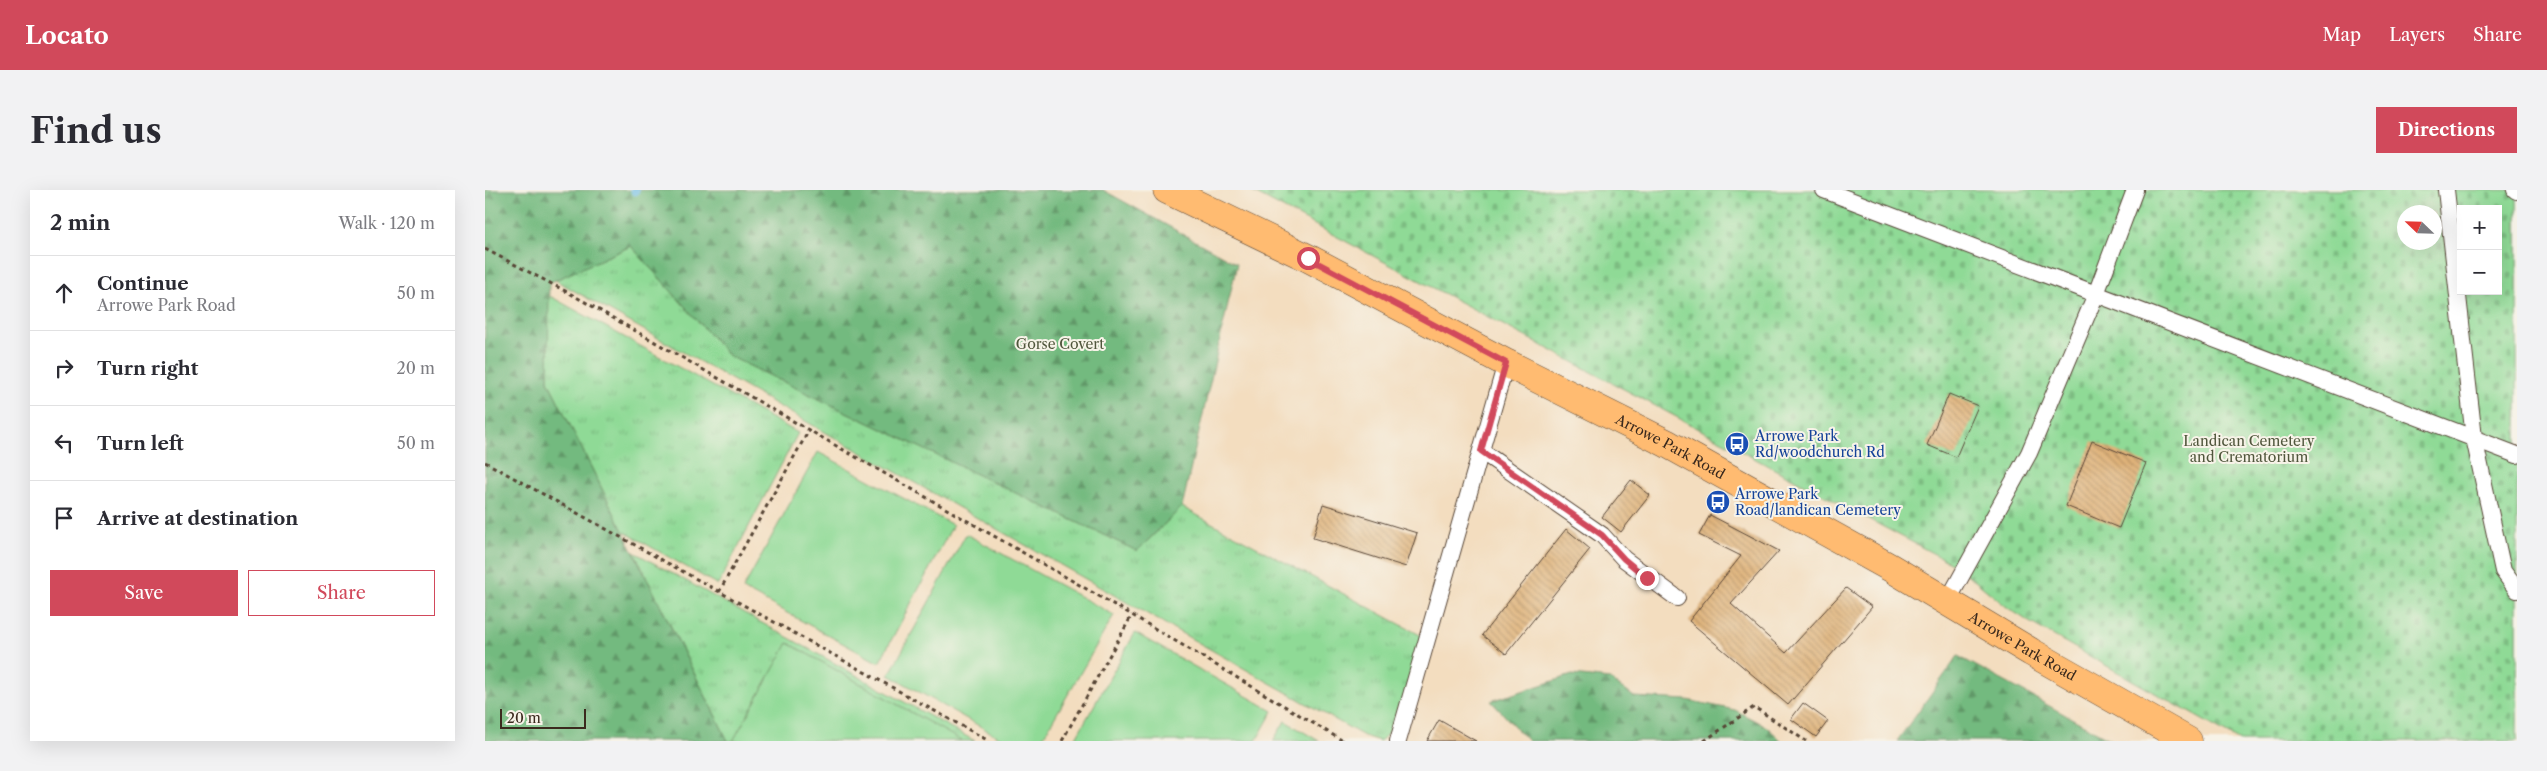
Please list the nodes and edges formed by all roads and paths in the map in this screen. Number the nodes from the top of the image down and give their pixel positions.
1 (1167, 190) edge
2 (1824, 190) edge
3 (2135, 190) edge
4 (2445, 190) edge
5 (485, 249) edge
6 (2096, 294) junction
7 (1506, 363) junction
8 (809, 430) junction
9 (2474, 438) junction
10 (1481, 451) junction
11 (2517, 455) edge
12 (485, 462) edge
13 (2517, 590) edge
14 (719, 592) junction
15 (1677, 598) dead end
16 (1947, 602) junction
17 (1132, 615) junction
18 (989, 741) edge
19 (1061, 741) edge
20 (1343, 741) edge
21 (1398, 741) edge
22 (1704, 741) edge
23 (1805, 741) edge
24 (2188, 741) edge

1 - 7 main road, Arrowe Park Road
2 - 6 lane
3 - 6 lane
4 - 9 lane
5 - 8 path
6 - 9 lane
6 - 16 lane
7 - 10 lane
7 - 16 main road, Arrowe Park Road
8 - 14 path
8 - 17 path
9 - 11 lane
9 - 13 lane
10 - 15 lane
10 - 21 lane
12 - 14 path
14 - 18 path
16 - 24 main road, Arrowe Park Road
17 - 19 path
17 - 20 path
22 - 23 path

